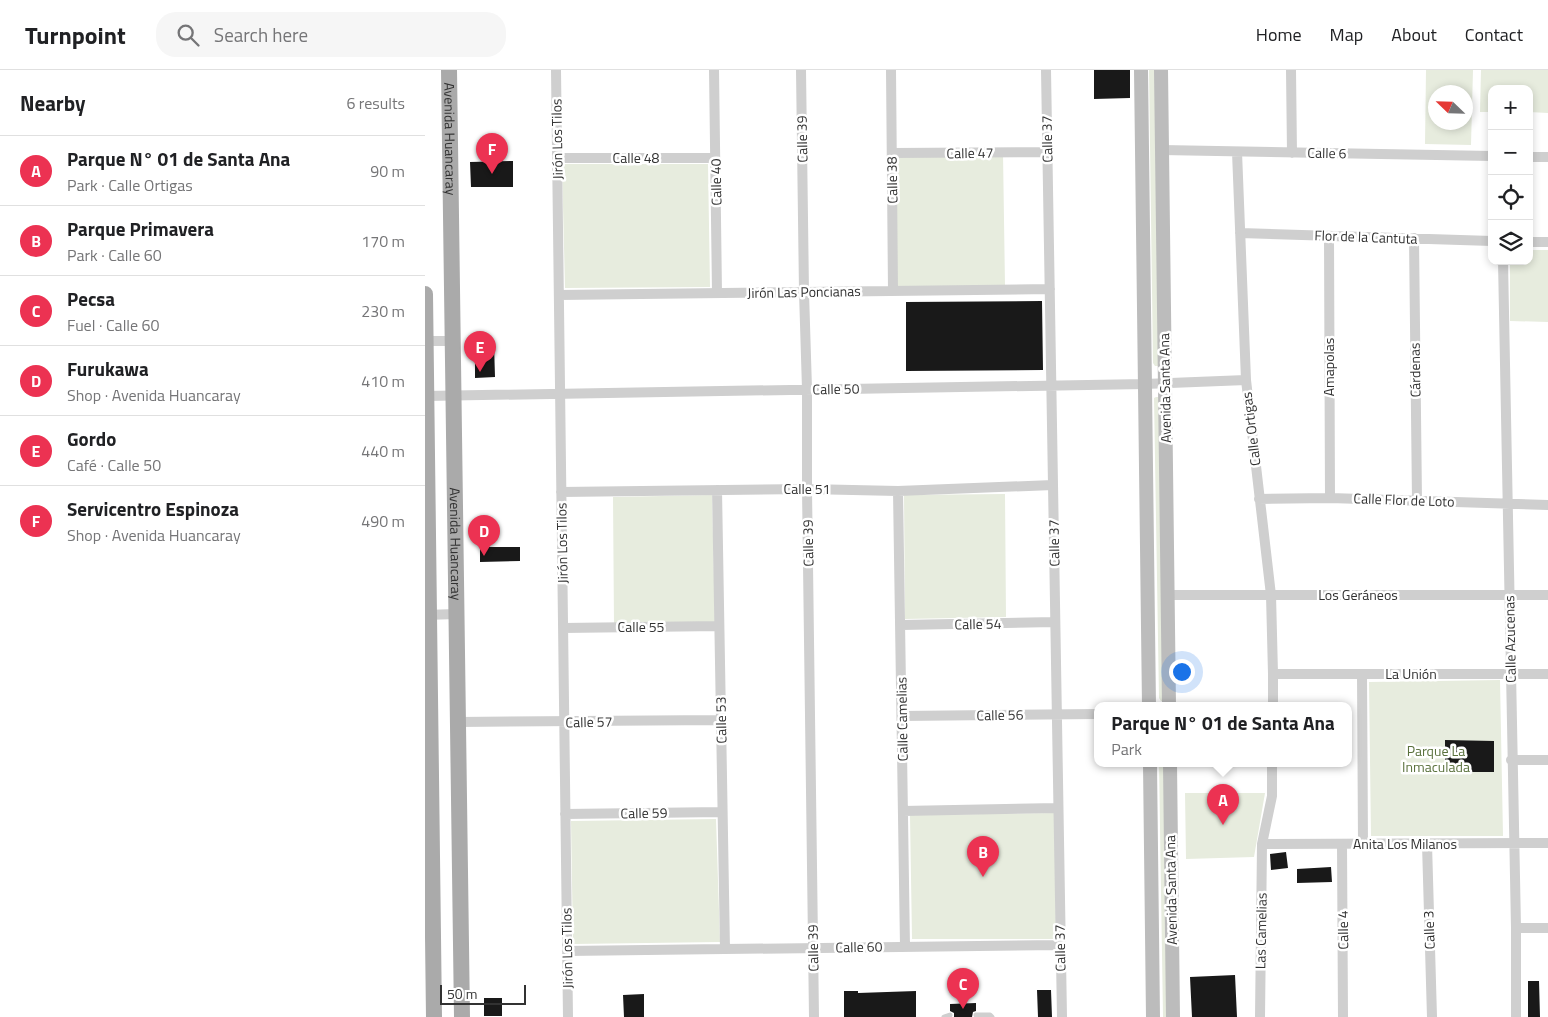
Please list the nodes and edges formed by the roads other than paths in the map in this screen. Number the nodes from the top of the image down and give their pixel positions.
1 (449, 70) edge
2 (556, 70) edge
3 (713, 70) edge
4 (801, 70) edge
5 (891, 70) edge
6 (1046, 70) edge
7 (1141, 70) edge
8 (1161, 70) edge
9 (1291, 70) edge
10 (1162, 150) junction
11 (1047, 152) junction
12 (1237, 152) junction
13 (1292, 152) junction
14 (892, 153) junction
15 (1488, 156) edge
16 (1533, 156) edge
17 (1548, 157) edge
18 (557, 158) junction
19 (715, 158) junction
20 (1240, 233) junction
21 (1329, 236) junction
22 (1414, 238) junction
23 (1488, 241) edge
24 (1533, 242) edge
25 (1548, 242) edge
26 (1503, 265) edge
27 (1050, 289) junction
28 (893, 291) junction
29 (804, 292) junction
30 (717, 293) junction
31 (425, 294) edge
32 (559, 295) junction
33 (425, 341) edge
34 (453, 341) junction
35 (1245, 380) junction
36 (1145, 384) junction
37 (1165, 384) junction
38 (1051, 386) junction
39 (807, 390) junction
40 (560, 394) junction
41 (426, 396) junction
42 (453, 396) junction
43 (1053, 485) junction
44 (807, 489) junction
45 (717, 490) junction
46 (899, 491) junction
47 (561, 492) junction
48 (1330, 498) junction
49 (1259, 499) junction
50 (1417, 501) junction
51 (1507, 504) junction
52 (1548, 504) edge
53 (1548, 594) edge
54 (1168, 595) junction
55 (1271, 595) junction
56 (1509, 595) junction
57 (456, 614) junction
58 (427, 615) edge
59 (1055, 622) junction
60 (901, 625) junction
61 (719, 626) junction
62 (563, 628) junction
63 (1273, 674) junction
64 (1362, 674) junction
65 (1511, 674) junction
66 (1548, 674) edge
67 (1149, 702) edge
68 (1169, 702) edge
69 (1273, 702) edge
70 (1057, 714) junction
71 (1094, 714) edge
72 (902, 716) junction
73 (721, 720) junction
74 (458, 722) junction
75 (564, 722) junction
76 (1511, 760) junction
77 (1548, 760) edge
78 (1150, 767) edge
79 (1170, 767) edge
80 (1272, 767) edge
81 (1058, 808) junction
82 (903, 811) junction
83 (722, 812) junction
84 (565, 814) junction
85 (1514, 843) junction
86 (1548, 843) edge
87 (1262, 844) junction
88 (1342, 844) junction
89 (1363, 844) junction
90 (1427, 844) junction
91 (1516, 928) junction
92 (1548, 928) edge
93 (1060, 945) junction
94 (905, 947) junction
95 (813, 948) junction
96 (725, 949) junction
97 (567, 951) junction
98 (429, 979) edge
99 (950, 1015) dead end
100 (976, 1015) dead end
101 (434, 1017) edge
102 (462, 1017) edge
103 (568, 1017) edge
104 (814, 1017) edge
105 (944, 1017) edge
106 (992, 1017) edge
107 (1062, 1017) edge
108 (1153, 1017) edge
109 (1173, 1017) edge
110 (1260, 1017) edge
111 (1343, 1017) edge
112 (1432, 1017) edge
113 (1516, 1017) edge

1 - 34 main road, Avenida Huancaray
2 - 18 street, Jirón Los Tilos
3 - 19 street, Calle 40
4 - 29 street, Calle 39
5 - 14 street, Calle 38
6 - 11 street, Calle 37
7 - 36 street, Avenida Santa Ana
8 - 10 street, Avenida Santa Ana
9 - 13 street
10 - 12 street, Calle 6
10 - 37 street, Avenida Santa Ana
11 - 14 street, Calle 47
11 - 27 street, Calle 37
12 - 13 street, Calle 6
12 - 20 street, Calle Ortigas
13 - 15 street, Calle 6
14 - 28 street, Calle 38
16 - 17 street
18 - 19 street, Calle 48
18 - 32 street, Jirón Los Tilos
19 - 30 street, Calle 40
20 - 21 street, Flor de la Cantuta
20 - 35 street, Calle Ortigas
21 - 22 street, Flor de la Cantuta
21 - 48 street, Amapolas
22 - 23 street, Flor de la Cantuta
22 - 50 street, Cárdenas
24 - 25 street
26 - 51 street, Calle Azucenas
27 - 28 street, Jirón Las Poncianas
27 - 38 street, Calle 37
28 - 29 street, Jirón Las Poncianas
29 - 30 street, Jirón Las Poncianas
29 - 39 street, Calle 39
30 - 32 street, Jirón Las Poncianas
31 - 33 main road, Avenida Huancaray
32 - 40 street, Jirón Los Tilos
33 - 34 street
33 - 41 main road, Avenida Huancaray
34 - 42 main road, Avenida Huancaray
35 - 37 street, Calle 50
35 - 49 street, Calle Ortigas
36 - 37 street, Calle 50
36 - 38 street, Calle 50
36 - 67 street, Avenida Santa Ana
37 - 54 street, Avenida Santa Ana
38 - 39 street, Calle 50
38 - 43 street, Calle 37
39 - 40 street, Calle 50
39 - 44 street, Calle 39
40 - 42 street, Calle 50
40 - 47 street, Jirón Los Tilos
41 - 42 street, Calle 50
41 - 58 main road, Avenida Huancaray
42 - 57 main road, Avenida Huancaray
43 - 46 street, Calle 51
43 - 59 street, Calle 37
44 - 45 street, Calle 51
44 - 46 street, Calle 51
44 - 95 street, Calle 39
45 - 47 street, Calle 51
45 - 61 street, Calle 53
46 - 60 street, Calle Camelias
47 - 62 street, Jirón Los Tilos
48 - 49 street, Calle Flor de Loto
48 - 50 street, Calle Flor de Loto
49 - 55 street, Calle Ortigas
50 - 51 street, Calle Flor de Loto
51 - 52 street, Calle Flor de Loto
51 - 56 street, Calle Azucenas
53 - 56 street, Los Geráneos
54 - 55 street, Los Geráneos
54 - 68 street, Avenida Santa Ana
55 - 56 street, Los Geráneos
55 - 63 street, Calle Ortigas
56 - 65 street, Calle Azucenas
57 - 58 street
57 - 74 main road, Avenida Huancaray
58 - 98 main road, Avenida Huancaray
59 - 60 street, Calle 54
59 - 70 street, Calle 37
60 - 72 street, Calle Camelias
61 - 62 street, Calle 55
61 - 73 street, Calle 53
62 - 75 street, Jirón Los Tilos
63 - 64 street, La Unión
63 - 69 street, Calle Ortigas
64 - 65 street, La Unión
64 - 89 street
65 - 66 street, La Unión
65 - 76 street, Calle Azucenas
70 - 71 street, Calle 56
70 - 72 street, Calle 56
70 - 81 street, Calle 37
72 - 82 street, Calle Camelias
73 - 75 street, Calle 57
73 - 83 street, Calle 53
74 - 75 street, Calle 57
74 - 102 main road, Avenida Huancaray
75 - 84 street, Jirón Los Tilos
76 - 77 street
76 - 85 street, Calle Azucenas
78 - 108 street, Avenida Santa Ana
79 - 109 street, Avenida Santa Ana
80 - 87 street
81 - 82 street
81 - 93 street, Calle 37
82 - 94 street, Calle Camelias
83 - 84 street, Calle 59
83 - 96 street, Calle 53
84 - 97 street, Jirón Los Tilos
85 - 86 street, Anita Los Milanos
85 - 90 street, Anita Los Milanos
85 - 91 street, Calle Azucenas
87 - 88 street, Anita Los Milanos
87 - 110 street, Las Camelias
88 - 89 street, Anita Los Milanos
88 - 111 street, Calle 4
89 - 90 street, Anita Los Milanos
90 - 112 street, Calle 3
91 - 92 street
91 - 113 street, Calle Azucenas
93 - 94 street, Calle 60
93 - 107 street, Calle 37
94 - 95 street, Calle 60
95 - 96 street, Calle 60
95 - 104 street, Calle 39
96 - 97 street, Calle 60
97 - 103 street, Jirón Los Tilos
98 - 101 main road, Avenida Huancaray
99 - 105 lane
100 - 106 lane

